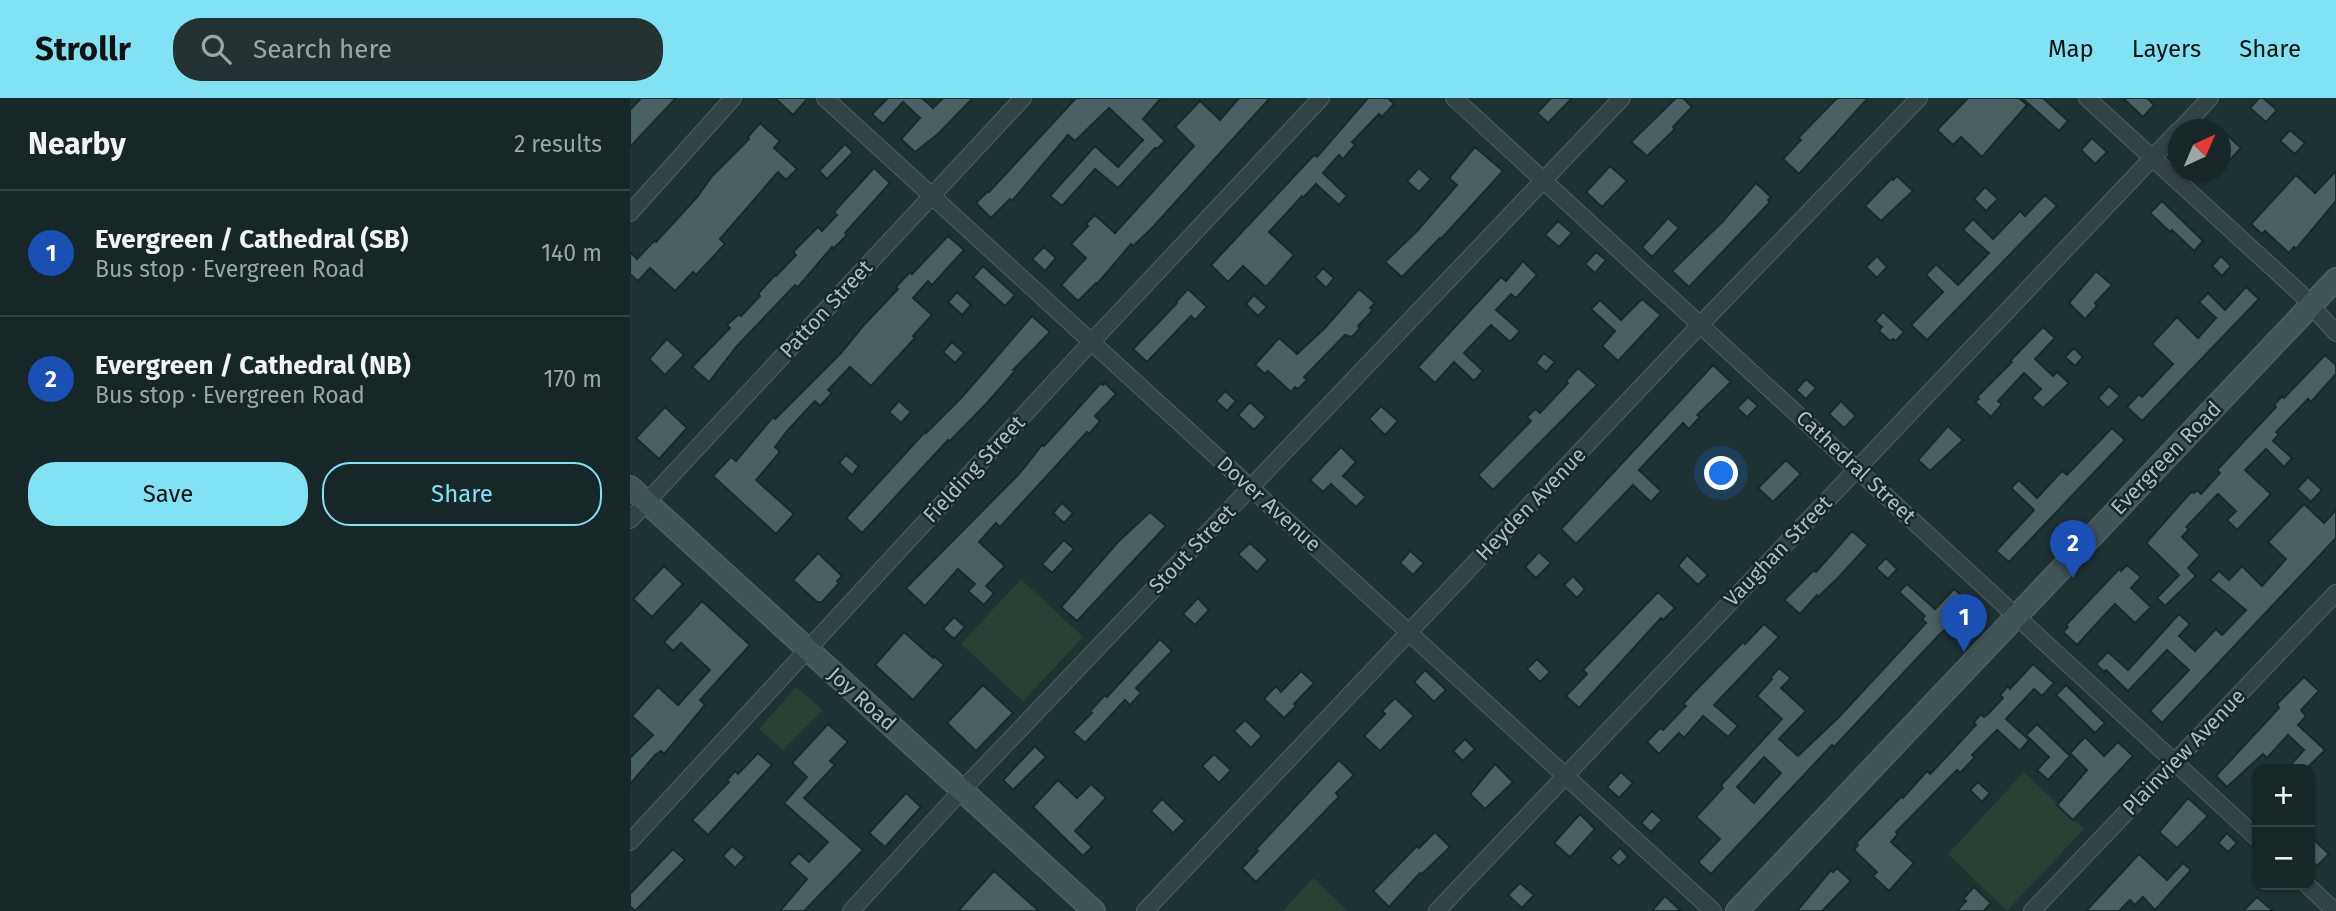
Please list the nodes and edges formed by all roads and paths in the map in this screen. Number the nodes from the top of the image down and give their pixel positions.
1 (733, 98) edge
2 (825, 98) edge
3 (1023, 98) edge
4 (1321, 98) edge
5 (1454, 98) edge
6 (1622, 98) edge
7 (1919, 98) edge
8 (2087, 98) edge
9 (2210, 98) edge
10 (2190, 119) edge
11 (2168, 142) edge
12 (2153, 158) junction
13 (1543, 180) junction
14 (932, 195) junction
15 (630, 213) edge
16 (2336, 279) edge
17 (2311, 306) junction
18 (1701, 324) junction
19 (2336, 332) edge
20 (1093, 342) junction
21 (1857, 467) junction
22 (630, 487) edge
23 (1251, 487) junction
24 (646, 502) junction
25 (630, 520) edge
26 (2336, 593) edge
27 (2017, 614) junction
28 (1409, 632) junction
29 (807, 649) junction
30 (2175, 761) junction
31 (1564, 775) junction
32 (962, 790) junction
33 (2252, 833) edge
34 (630, 842) edge
35 (2313, 890) edge
36 (2332, 907) edge
37 (850, 911) edge
38 (1094, 911) edge
39 (1145, 911) edge
40 (1437, 911) edge
41 (1713, 911) edge
42 (1737, 911) edge
43 (2032, 911) edge

1 - 15 street
2 - 14 street, Dover Avenue
3 - 14 street, Patton Street
4 - 20 street, Fielding Street
5 - 13 street, Cathedral Street
6 - 13 street, Stout Street
7 - 18 street, Heyden Avenue
8 - 12 street
9 - 10 street, Vaughan Street
11 - 12 street, Vaughan Street
12 - 17 street
12 - 21 street, Vaughan Street
13 - 18 street, Cathedral Street
13 - 23 street, Stout Street
14 - 20 street, Dover Avenue
14 - 24 street, Patton Street
16 - 17 street, Evergreen Road
17 - 19 street
17 - 27 street, Evergreen Road
18 - 21 street, Cathedral Street
18 - 28 street, Heyden Avenue
20 - 23 street, Dover Avenue
20 - 29 street, Fielding Street
21 - 27 street, Cathedral Street
21 - 31 street, Vaughan Street
22 - 24 street, Joy Road
23 - 28 street, Dover Avenue
23 - 32 street, Stout Street
24 - 25 street, Patton Street
24 - 29 street, Joy Road
26 - 30 street, Plainview Avenue
27 - 30 street, Cathedral Street
27 - 42 street, Evergreen Road
28 - 31 street, Dover Avenue
28 - 39 street, Heyden Avenue
29 - 32 street, Joy Road
29 - 34 street, Fielding Street
30 - 33 street, Cathedral Street
30 - 43 street, Plainview Avenue
31 - 40 street, Vaughan Street
31 - 41 street, Dover Avenue
32 - 37 street, Stout Street
32 - 38 street, Joy Road
35 - 36 street

